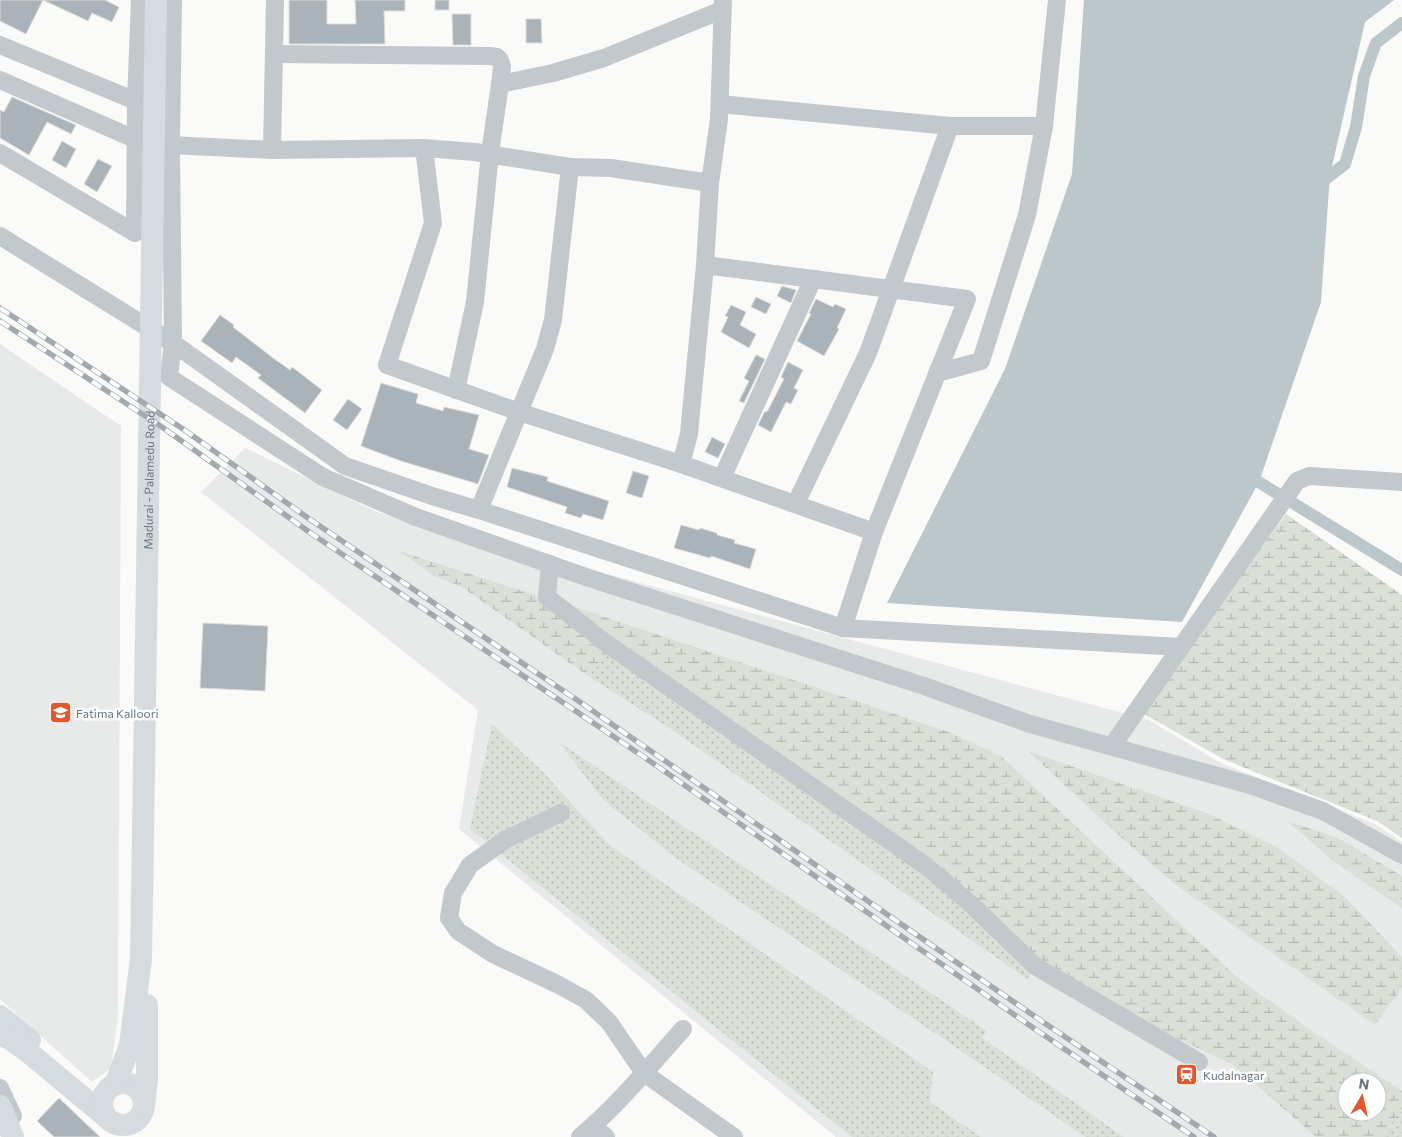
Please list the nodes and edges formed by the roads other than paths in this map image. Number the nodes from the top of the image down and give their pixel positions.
1 (140, 0) edge
2 (156, 0) edge
3 (173, 0) edge
4 (275, 0) edge
5 (1058, 0) edge
6 (723, 5) edge
7 (0, 44) edge
8 (274, 54) junction
9 (0, 80) edge
10 (500, 84) junction
11 (136, 101) junction
12 (720, 104) junction
13 (950, 126) junction
14 (1044, 126) junction
15 (137, 140) junction
16 (171, 145) junction
17 (424, 148) junction
18 (272, 150) junction
19 (0, 153) edge
20 (490, 153) junction
21 (570, 167) junction
22 (710, 183) junction
23 (0, 236) edge
24 (705, 265) junction
25 (813, 279) junction
26 (890, 289) junction
27 (173, 343) junction
28 (937, 373) junction
29 (456, 390) junction
30 (519, 412) junction
31 (681, 464) junction
32 (722, 478) junction
33 (1402, 482) edge
34 (796, 503) junction
35 (479, 510) junction
36 (874, 532) junction
37 (550, 564) junction
38 (843, 628) junction
39 (1182, 647) junction
40 (1112, 746) junction
41 (560, 813) dead end
42 (1402, 854) edge
43 (141, 959) junction
44 (0, 1016) edge
45 (683, 1029) dead end
46 (0, 1035) edge
47 (1199, 1062) dead end
48 (644, 1073) junction
49 (111, 1087) junction
50 (0, 1088) edge
51 (0, 1106) edge
52 (143, 1109) junction
53 (112, 1126) edge
54 (593, 1133) edge
55 (13, 1137) edge
56 (23, 1137) edge
57 (143, 1137) edge
58 (734, 1137) edge

1 - 11 street
2 - 43 main road, Madurai - Palamedu Road
3 - 16 street
4 - 8 street
5 - 14 street
6 - 10 street
6 - 12 street
7 - 11 street
8 - 10 street
8 - 18 street
9 - 15 street
10 - 20 street
11 - 15 street
12 - 13 street
12 - 22 street
13 - 14 street
13 - 26 street
14 - 28 street
15 - 19 street
16 - 18 street
16 - 27 street
17 - 18 street
17 - 20 street
17 - 29 street
20 - 21 street
20 - 29 street
21 - 22 street
21 - 30 street
22 - 24 street
23 - 27 street
24 - 25 street
24 - 31 street
25 - 26 street
25 - 32 street
26 - 28 street
26 - 34 street
27 - 35 street
27 - 37 street
28 - 36 street
29 - 30 street
30 - 31 street
30 - 35 street
31 - 32 street
32 - 34 street
33 - 39 street
34 - 36 street
35 - 38 street
36 - 38 street
37 - 40 street
37 - 47 street
38 - 39 street
39 - 40 street
40 - 42 street
41 - 48 street
43 - 49 main road, Madurai - Palamedu Road
43 - 52 main road, Madurai - Palamedu Road
44 - 49 main road
45 - 48 street
46 - 53 main road
48 - 54 street
48 - 58 street
49 - 52 main road
49 - 53 main road, Madurai - Palamedu Road
50 - 56 street
51 - 55 main road
52 - 53 main road
52 - 57 main road, Madurai - Palamedu Road

